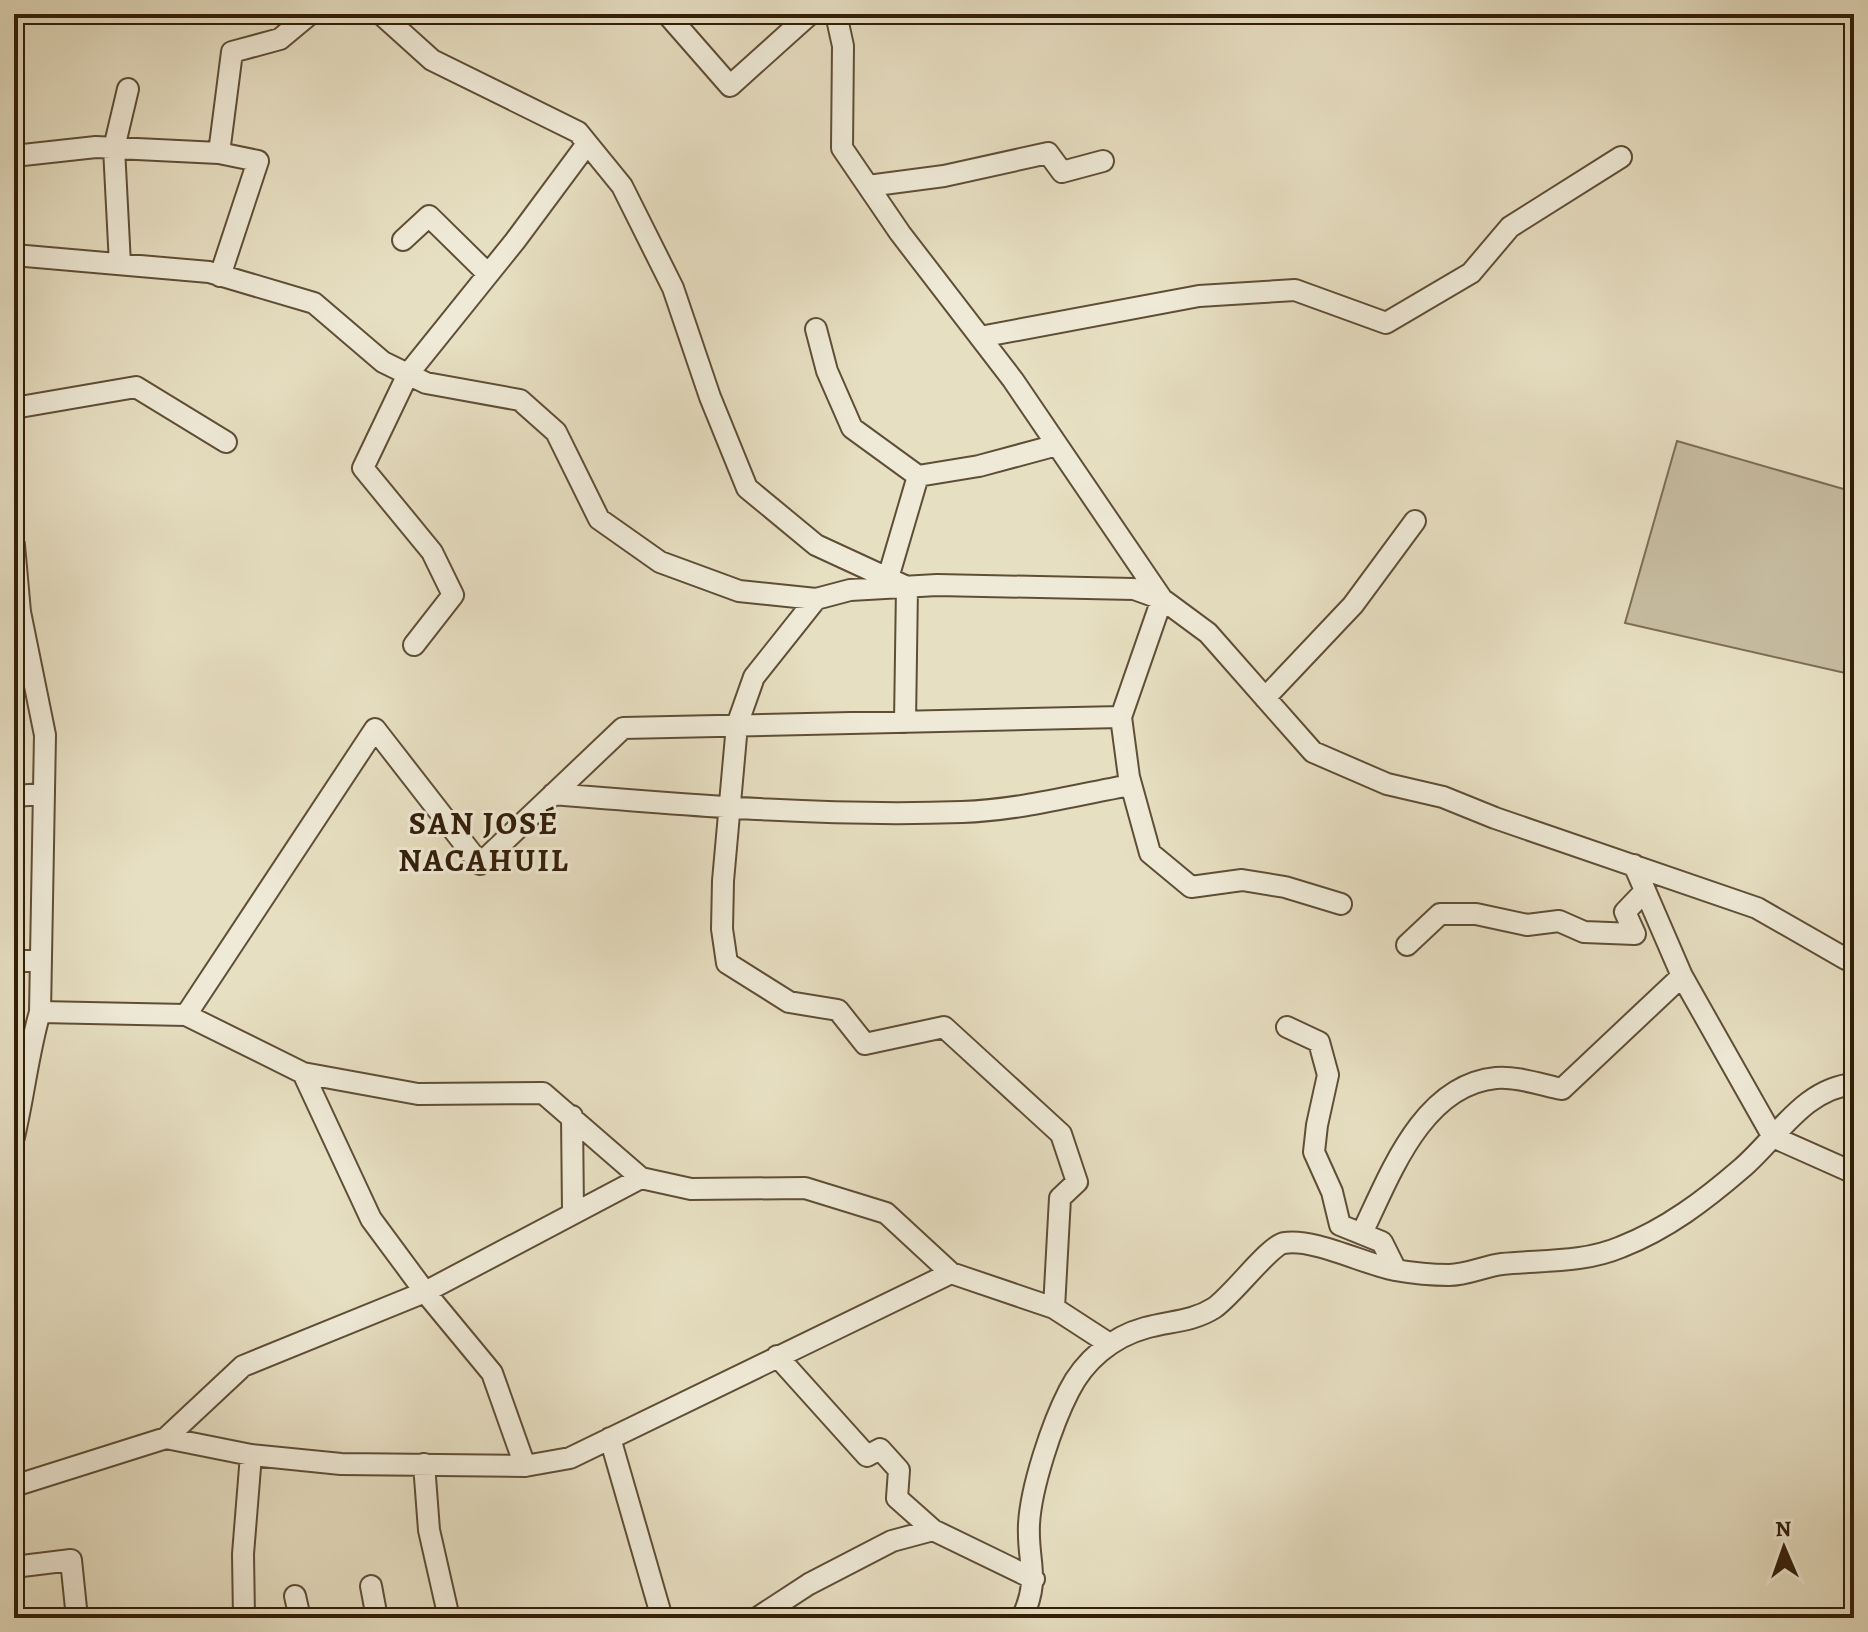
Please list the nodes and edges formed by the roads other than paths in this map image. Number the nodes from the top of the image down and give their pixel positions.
1 (310, 14) edge
2 (381, 14) edge
3 (667, 14) edge
4 (810, 14) edge
5 (836, 14) edge
6 (128, 89) dead end
7 (587, 144) junction
8 (114, 148) junction
9 (219, 153) junction
10 (14, 156) edge
11 (1621, 157) dead end
12 (1103, 161) dead end
13 (868, 186) junction
14 (403, 240) dead end
15 (14, 255) edge
16 (120, 264) junction
17 (488, 274) junction
18 (220, 276) junction
19 (816, 329) dead end
20 (980, 337) junction
21 (408, 374) junction
22 (14, 408) edge
23 (226, 442) dead end
24 (1057, 445) junction
25 (918, 476) junction
26 (1415, 521) dead end
27 (15, 557) edge
28 (898, 583) junction
29 (816, 599) junction
30 (1162, 599) junction
31 (414, 645) dead end
32 (1265, 698) junction
33 (1121, 717) junction
34 (905, 722) junction
35 (737, 725) junction
36 (1131, 785) junction
37 (44, 794) junction
38 (553, 794) junction
39 (14, 796) edge
40 (729, 807) junction
41 (1634, 865) junction
42 (1645, 891) junction
43 (1341, 904) dead end
44 (1407, 945) dead end
45 (14, 961) edge
46 (41, 961) junction
47 (1854, 961) edge
48 (1682, 976) junction
49 (40, 1012) junction
50 (186, 1015) junction
51 (1287, 1027) dead end
52 (23, 1043) edge
53 (303, 1073) junction
54 (1854, 1084) edge
55 (572, 1116) junction
56 (14, 1137) edge
57 (1773, 1137) junction
58 (1854, 1173) edge
59 (641, 1178) junction
60 (573, 1212) junction
61 (1362, 1233) junction
62 (1396, 1270) junction
63 (951, 1273) junction
64 (425, 1292) junction
65 (1054, 1308) junction
66 (1108, 1343) junction
67 (777, 1356) junction
68 (166, 1438) junction
69 (610, 1438) junction
70 (251, 1455) junction
71 (424, 1464) junction
72 (525, 1466) junction
73 (14, 1486) edge
74 (933, 1530) junction
75 (14, 1567) edge
76 (1034, 1579) junction
77 (371, 1586) dead end
78 (295, 1596) dead end
79 (77, 1618) edge
80 (244, 1618) edge
81 (300, 1618) edge
82 (377, 1618) edge
83 (449, 1618) edge
84 (662, 1618) edge
85 (757, 1618) edge
86 (1022, 1618) edge

1 - 9 street
2 - 7 street
3 - 4 street
5 - 13 street
6 - 8 street
7 - 17 street
7 - 28 street
8 - 9 street
8 - 10 street
8 - 16 street
9 - 18 street
11 - 20 street
12 - 13 street
13 - 20 street
14 - 17 street
15 - 16 street
16 - 18 street
17 - 21 street
18 - 21 street
19 - 25 street
20 - 24 street
21 - 29 street
21 - 31 street
22 - 23 street
24 - 25 street
24 - 30 street
25 - 28 street
26 - 32 street
27 - 37 street
28 - 29 street
28 - 30 street
28 - 34 street
29 - 35 street
30 - 32 street
30 - 33 street
32 - 41 street
33 - 34 street
33 - 36 street
34 - 35 street
35 - 38 street
35 - 40 street
36 - 40 street
36 - 43 street
37 - 39 street
37 - 46 street
38 - 40 street
38 - 50 street
40 - 65 street
41 - 42 street
41 - 47 street
42 - 44 street
42 - 48 street
45 - 46 street
46 - 49 street
48 - 57 street
48 - 61 street
49 - 50 street
49 - 52 street
50 - 53 street
51 - 61 street
52 - 56 street
53 - 55 street
53 - 64 street
54 - 57 street
55 - 59 street
55 - 60 street
57 - 58 street
57 - 62 street
59 - 60 street
59 - 63 street
60 - 64 street
61 - 62 street
62 - 66 street
63 - 65 street
63 - 67 street
64 - 68 street
64 - 72 street
65 - 66 street
66 - 76 street
67 - 69 street
67 - 74 street
68 - 70 street
68 - 73 street
69 - 72 street
69 - 84 street
70 - 71 street
70 - 80 street
71 - 72 street
71 - 83 street
74 - 76 street
74 - 85 street
75 - 79 street
76 - 86 street
77 - 82 street
78 - 81 street

